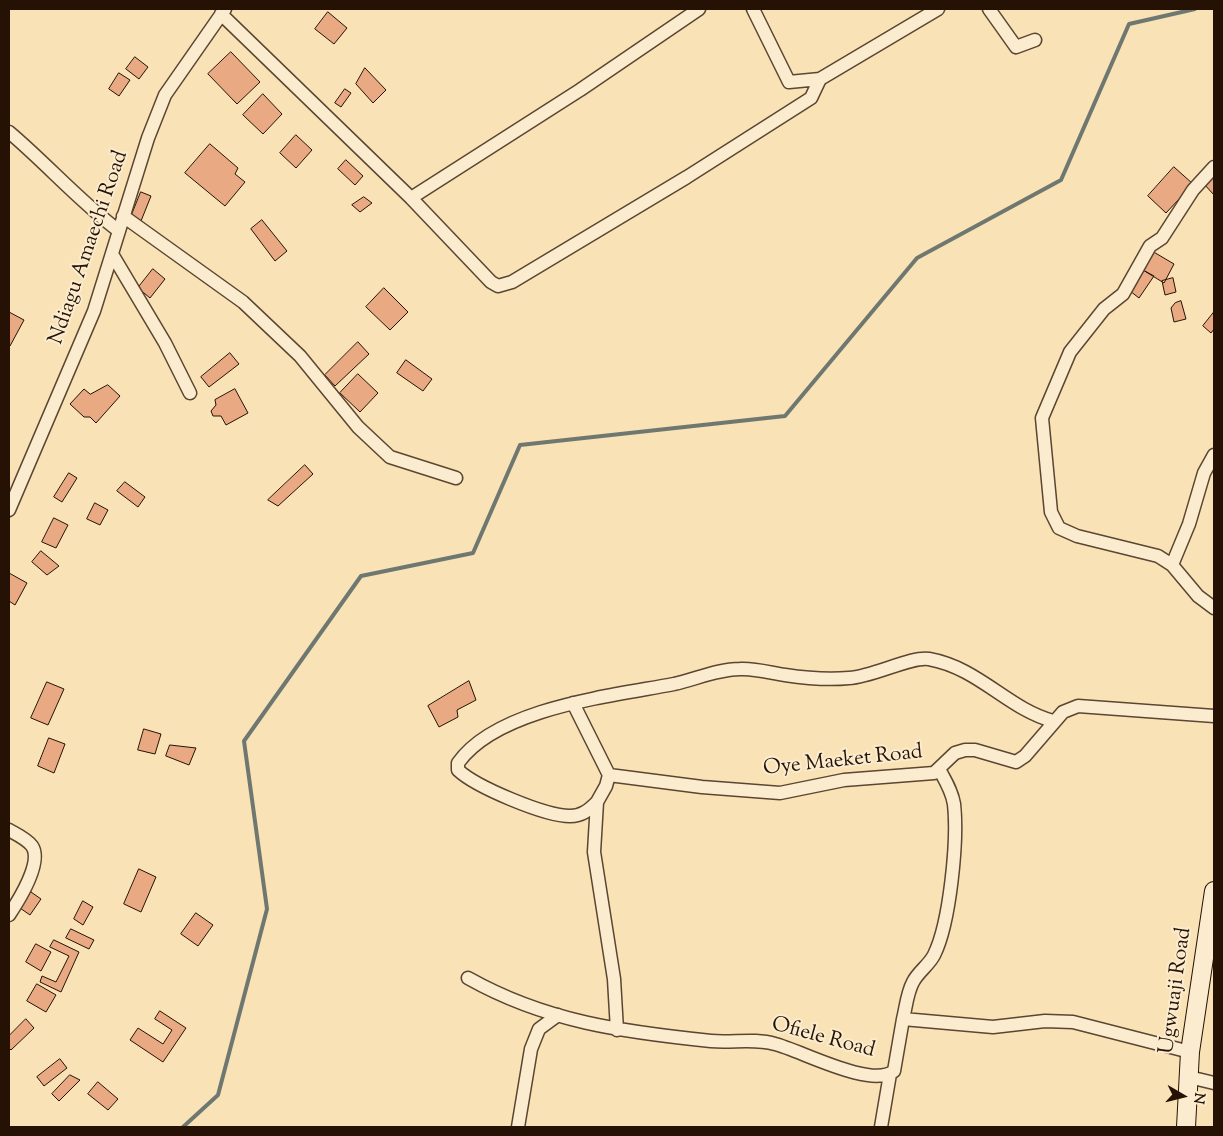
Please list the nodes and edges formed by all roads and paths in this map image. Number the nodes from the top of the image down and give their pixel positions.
1 (699, 9) edge
2 (753, 9) edge
3 (938, 9) edge
4 (989, 9) edge
5 (223, 11) edge
6 (1035, 40) dead end
7 (820, 79) junction
8 (9, 132) edge
9 (1214, 167) edge
10 (411, 198) junction
11 (123, 216) junction
12 (119, 231) junction
13 (112, 254) junction
14 (190, 393) dead end
15 (1214, 455) edge
16 (456, 478) dead end
17 (9, 510) edge
18 (1172, 565) junction
19 (1214, 608) edge
20 (573, 703) junction
21 (1214, 716) edge
22 (1053, 721) junction
23 (939, 769) junction
24 (609, 775) junction
25 (597, 802) junction
26 (9, 830) edge
27 (1214, 891) edge
28 (9, 915) edge
29 (468, 978) dead end
30 (558, 1015) junction
31 (903, 1019) junction
32 (617, 1030) junction
33 (1190, 1052) junction
34 (890, 1074) junction
35 (1189, 1077) junction
36 (1214, 1083) edge
37 (518, 1127) edge
38 (881, 1127) edge
39 (1186, 1127) edge

1 - 10 street
2 - 7 street
3 - 7 street
4 - 6 street
5 - 10 street
5 - 11 street, Ndiagu Amaechi Road
7 - 10 street
8 - 12 street
9 - 18 street
11 - 12 street, Ndiagu Amaechi Road
11 - 16 street
12 - 13 street, Ndiagu Amaechi Road
13 - 14 street
13 - 17 street, Ndiagu Amaechi Road
15 - 18 street
18 - 19 street
20 - 22 street
20 - 24 street
20 - 25 street
21 - 22 street, Oye Maeket Road
22 - 23 street, Oye Maeket Road
23 - 24 street, Oye Maeket Road
23 - 31 street, Ofiele Road
24 - 25 street
25 - 32 street
26 - 28 street
27 - 33 main road, Ugwuaji Road
29 - 30 street, Ofiele Road
30 - 32 street, Ofiele Road
30 - 37 street
31 - 33 street
31 - 34 street, Ofiele Road
32 - 34 street, Ofiele Road
33 - 35 main road, Ugwuaji Road
34 - 38 street
35 - 36 street
35 - 39 main road, Ugwuaji Road

